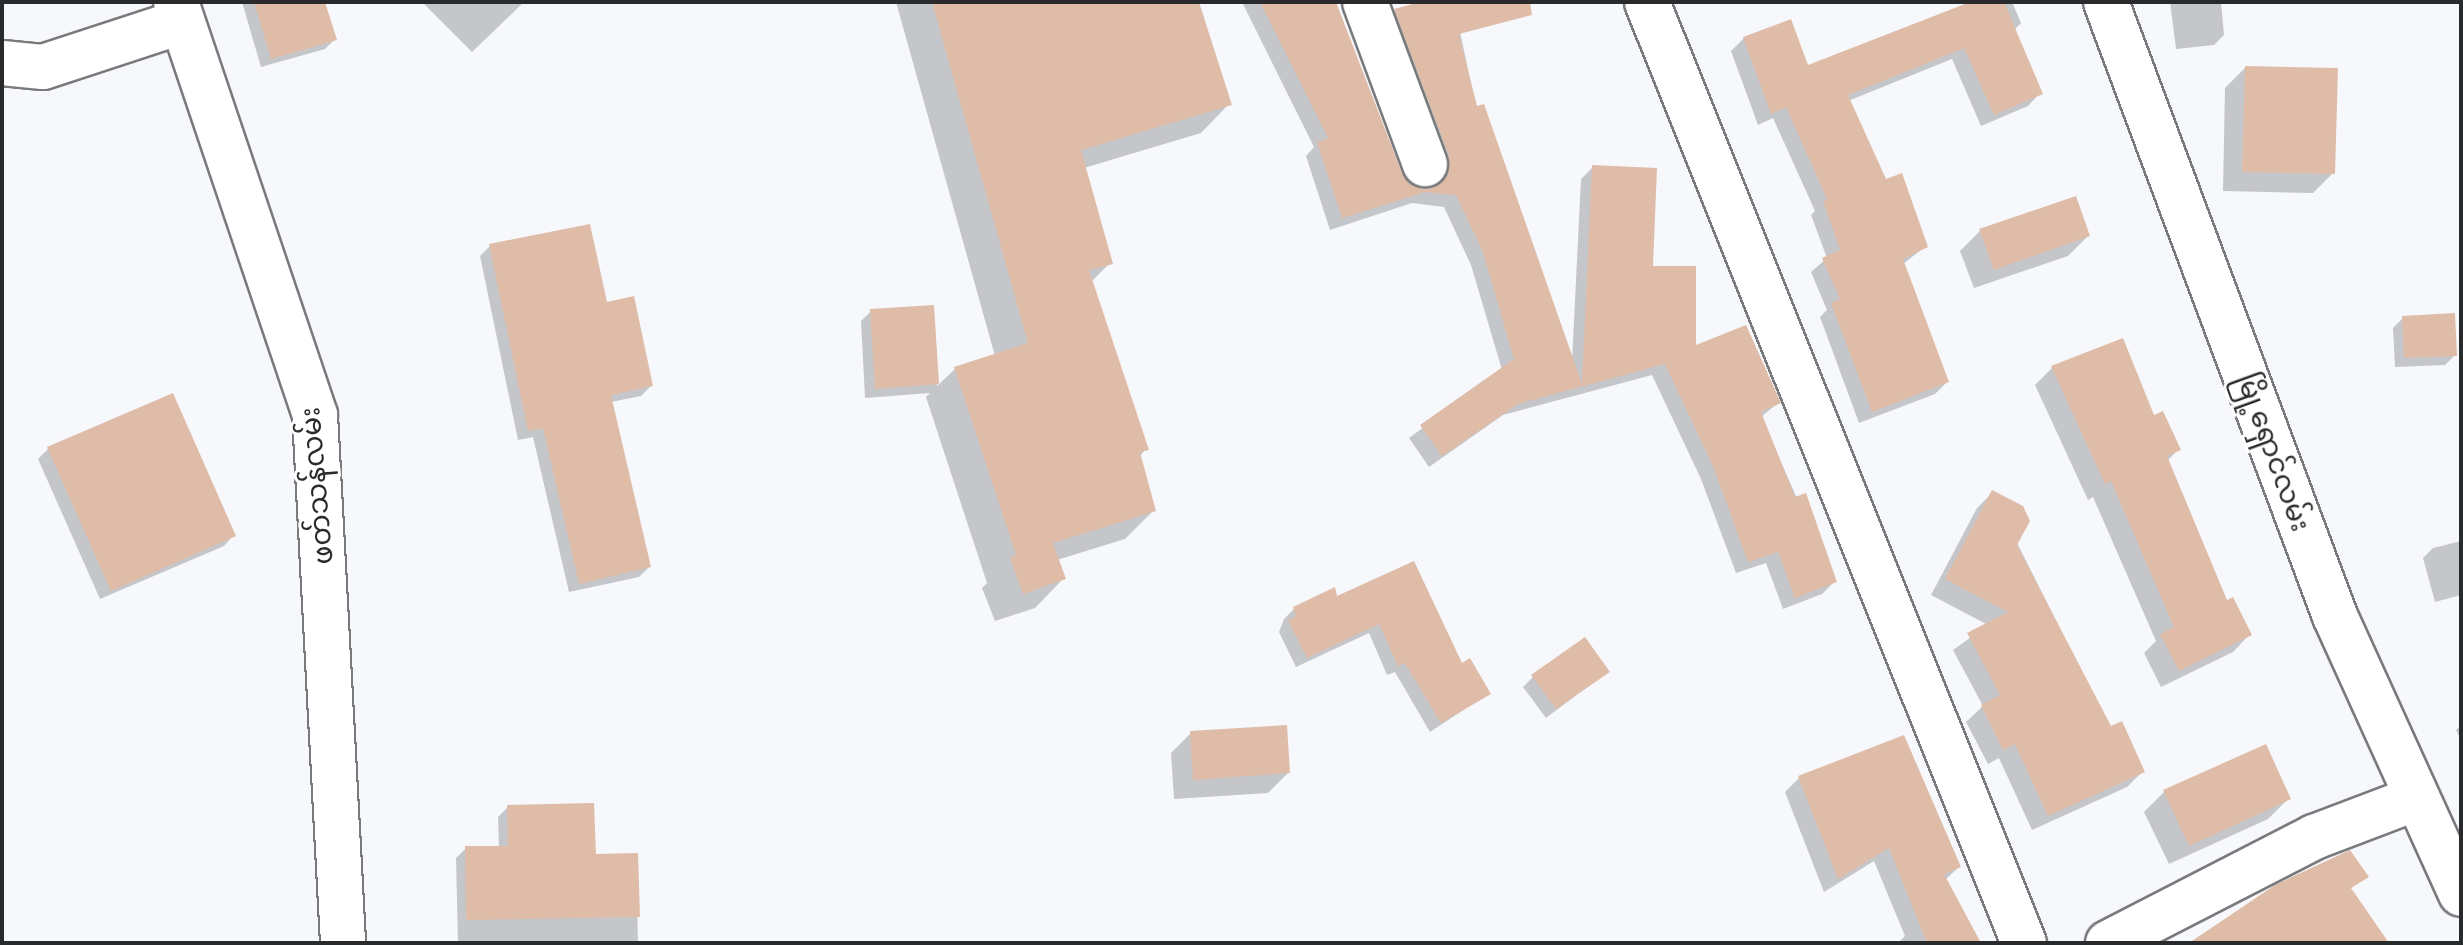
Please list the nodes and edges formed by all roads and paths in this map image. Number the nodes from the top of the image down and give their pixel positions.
1 (1365, 2) edge
2 (1647, 2) edge
3 (2106, 2) edge
4 (179, 12) edge
5 (2, 63) edge
6 (1425, 164) dead end
7 (2414, 799) junction
8 (2461, 894) edge
9 (343, 943) edge
10 (2024, 943) edge
11 (2108, 943) edge

1 - 6 main road
2 - 10 main road
3 - 7 main road, မြို့ရှောင်လမ်း
4 - 5 main road
4 - 9 main road, ဖတ်သန်လမ်း
7 - 8 main road, မြို့ရှောင်လမ်း
7 - 11 main road

